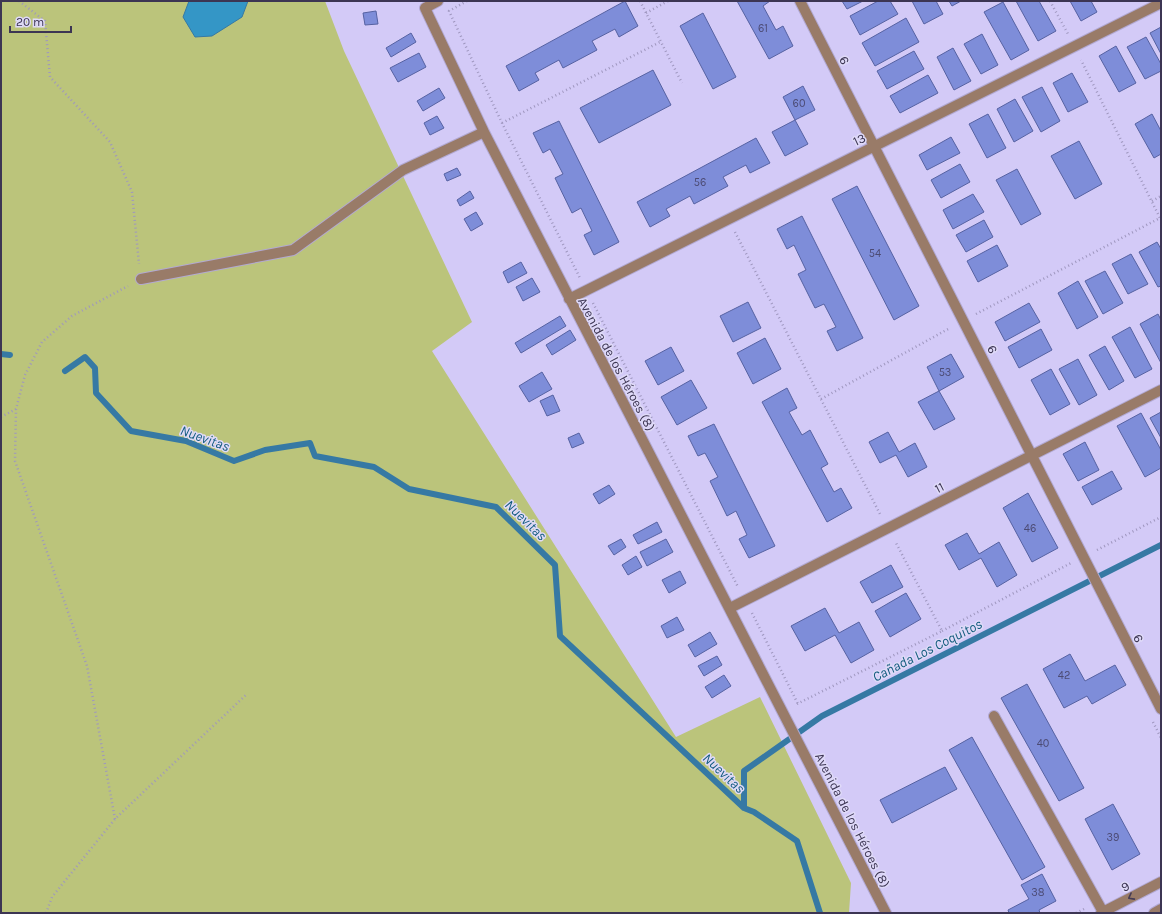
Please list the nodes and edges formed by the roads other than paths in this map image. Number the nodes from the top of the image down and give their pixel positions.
1 (438, 1) edge
2 (800, 1) edge
3 (1161, 3) edge
4 (484, 132) junction
5 (875, 146) junction
6 (141, 279) road end
7 (569, 299) junction
8 (1161, 390) edge
9 (1032, 455) junction
10 (730, 608) junction
11 (1161, 709) edge
12 (994, 716) dead end
13 (1161, 882) edge
14 (1161, 909) edge
15 (886, 913) edge
16 (1102, 913) edge
17 (1154, 913) edge

1 - 4 street, Avenida de los Héroes (8)
2 - 5 street, 6
3 - 5 street, 13
4 - 6 street
4 - 7 street, Avenida de los Héroes (8)
5 - 7 street, 13
5 - 9 street, 6
7 - 10 street, Avenida de los Héroes (8)
8 - 9 street, 11
9 - 10 street, 11
9 - 11 street, 6
10 - 15 street, Avenida de los Héroes (8)
12 - 16 street
13 -> 16 street, 9
14 - 17 street

